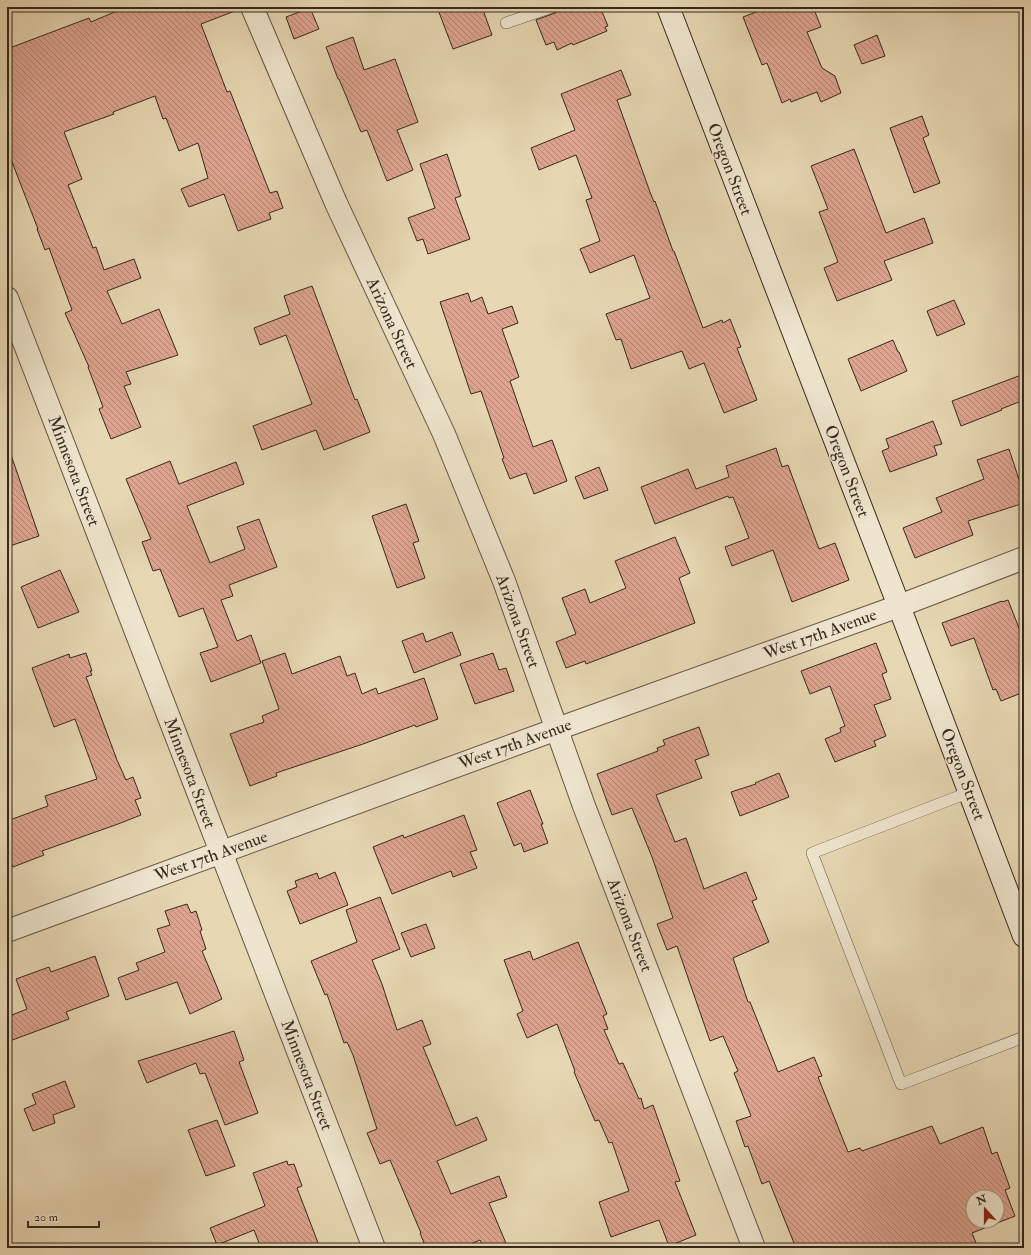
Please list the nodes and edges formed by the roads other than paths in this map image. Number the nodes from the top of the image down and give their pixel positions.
1 (252, 7) edge
2 (552, 7) edge
3 (668, 7) edge
4 (506, 23) dead end
5 (7, 298) edge
6 (1024, 558) edge
7 (899, 606) junction
8 (557, 729) junction
9 (970, 792) junction
10 (221, 852) junction
11 (7, 931) edge
12 (1024, 936) edge
13 (1024, 1037) edge
14 (374, 1248) edge
15 (754, 1248) edge

1 - 8 street, Arizona Street
2 - 4 lane
3 - 7 street, Oregon Street
5 - 10 street, Minnesota Street
6 - 7 street, West 17th Avenue
7 - 8 street, West 17th Avenue
7 - 9 street, Oregon Street
8 - 10 street, West 17th Avenue
8 - 15 street, Arizona Street
9 - 12 street, Oregon Street
9 - 13 lane
10 - 11 street, West 17th Avenue
10 - 14 street, Minnesota Street

